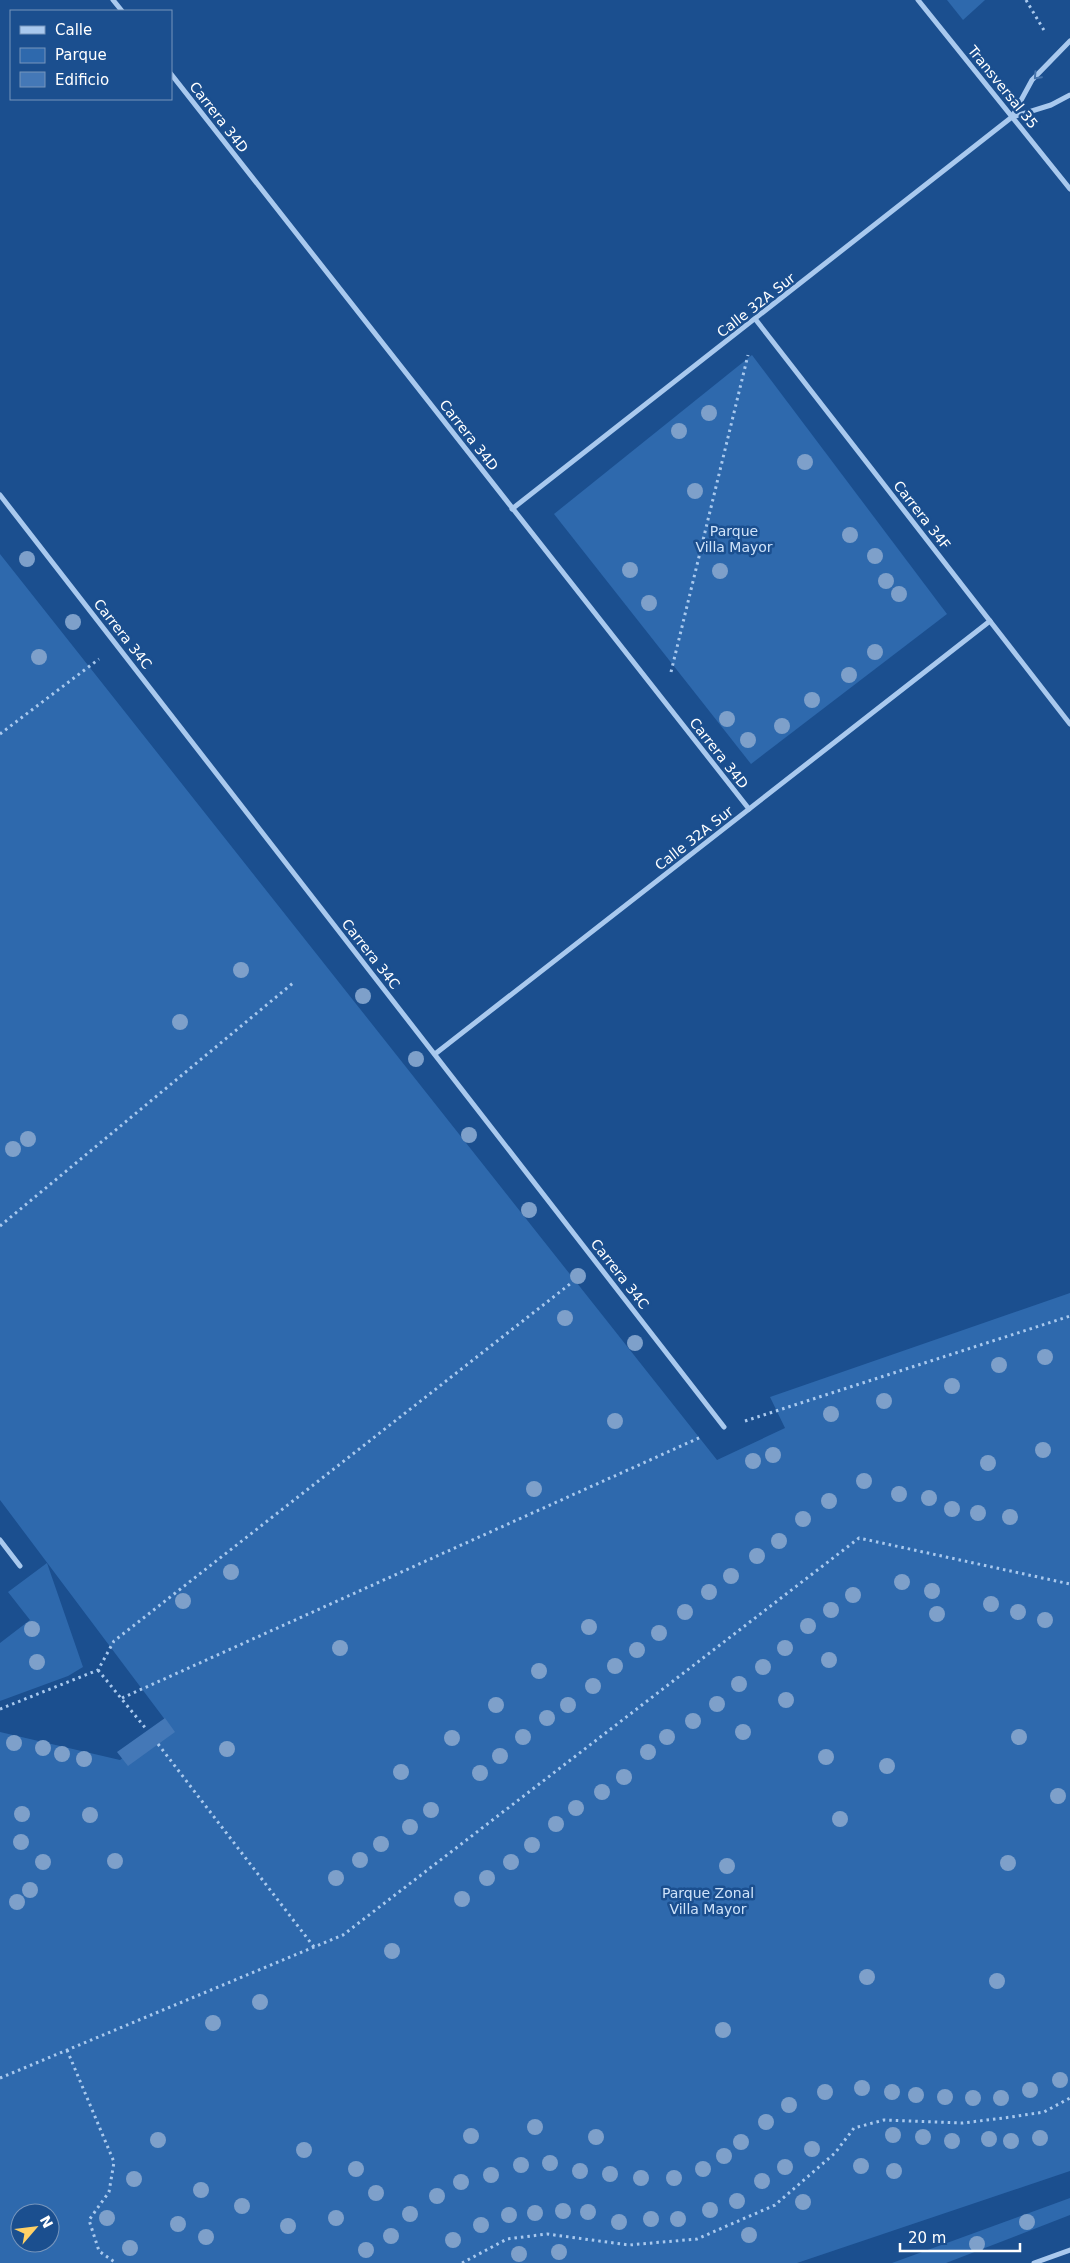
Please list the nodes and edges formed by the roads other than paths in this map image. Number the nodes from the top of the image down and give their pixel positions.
1 (113, 0) edge
2 (918, 0) edge
3 (121, 10) edge
4 (1070, 41) edge
5 (172, 75) edge
6 (1070, 95) edge
7 (1012, 117) junction
8 (1070, 189) edge
9 (756, 320) junction
10 (0, 495) edge
11 (512, 509) junction
12 (990, 621) junction
13 (1070, 724) edge
14 (749, 809) junction
15 (435, 1054) junction
16 (724, 1427) road end
17 (0, 1540) edge
18 (20, 1566) dead end
19 (1070, 2250) edge
20 (1034, 2263) edge

1 - 3 street
2 - 7 street, Transversal 35
4 -> 7 street
5 - 11 street, Carrera 34D
6 - 7 street
7 - 8 street, Transversal 35
7 - 9 street, Calle 32A Sur
9 - 11 street, Calle 32A Sur
9 - 12 street, Carrera 34F
10 - 15 street, Carrera 34C
11 - 14 street, Carrera 34D
12 - 13 street, Carrera 34F
12 - 14 street, Calle 32A Sur
14 - 15 street, Calle 32A Sur
15 - 16 street, Carrera 34C
17 - 18 street
19 - 20 street

